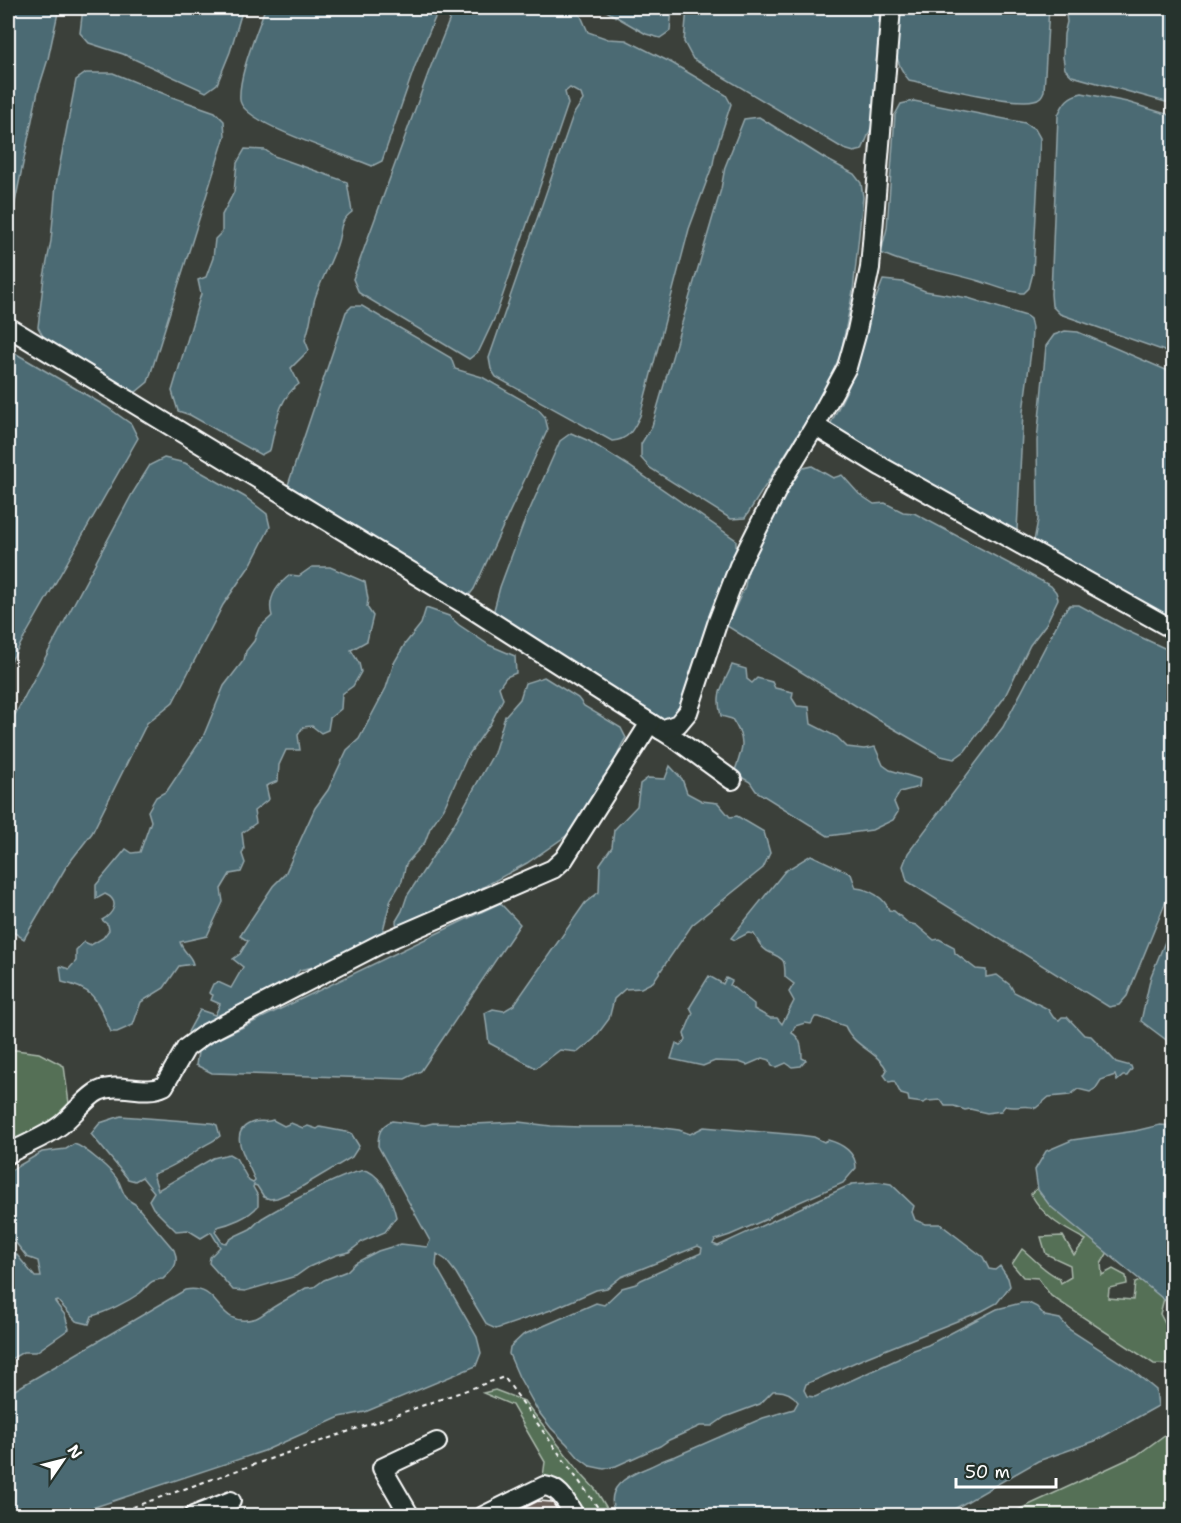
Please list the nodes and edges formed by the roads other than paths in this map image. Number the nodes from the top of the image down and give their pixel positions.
1 (891, 8) edge
2 (8, 327) edge
3 (815, 426) junction
4 (1173, 630) edge
5 (656, 727) junction
6 (732, 780) dead end
7 (8, 1154) edge
8 (437, 1442) dead end
9 (231, 1501) dead end
10 (193, 1515) edge
11 (410, 1515) edge
12 (483, 1515) edge
13 (575, 1515) edge

1 - 3 lane
2 - 5 lane
3 - 4 lane
3 - 5 lane
5 - 6 lane
5 - 7 lane
8 - 11 lane
9 - 10 lane
12 - 13 lane

